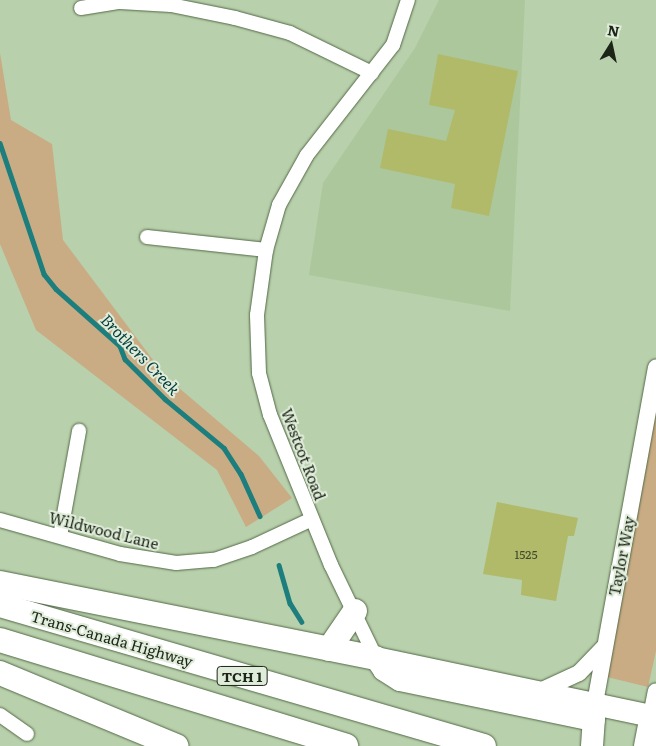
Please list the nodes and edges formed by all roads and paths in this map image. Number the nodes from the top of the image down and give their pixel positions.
1 (408, 0) edge
2 (81, 8) dead end
3 (372, 73) junction
4 (147, 237) dead end
5 (266, 250) junction
6 (656, 367) edge
7 (79, 431) dead end
8 (312, 519) junction
9 (0, 520) edge
10 (60, 536) junction
11 (0, 584) edge
12 (0, 605) edge
13 (356, 611) junction
14 (0, 640) edge
15 (603, 648) junction
16 (328, 649) junction
17 (376, 658) junction
18 (0, 673) edge
19 (540, 691) junction
20 (656, 691) edge
21 (594, 712) junction
22 (0, 715) edge
23 (653, 716) edge
24 (27, 734) dead end
25 (176, 746) edge
26 (346, 746) edge
27 (484, 746) edge
28 (592, 746) edge
29 (645, 746) edge

1 - 3 street, Westcot Road
2 - 3 street
3 - 5 street, Westcot Road
4 - 5 street
5 - 8 street, Westcot Road
6 - 15 street, Taylor Way
7 - 10 street
8 - 10 street, Wildwood Lane
8 - 13 street, Westcot Road
9 - 10 street, Wildwood Lane
11 - 16 highway
12 - 27 highway, Trans-Canada Highway / TCH 1
13 - 16 highway
13 - 17 street, Westcot Road
14 - 26 highway, TCH 1
15 - 19 street
15 - 21 street, Taylor Way
16 - 17 highway
17 - 19 highway
17 - 21 highway
18 - 25 highway
19 - 21 highway
20 - 23 street
21 - 23 highway
21 - 28 highway, Taylor Way
22 - 24 street
23 - 29 highway

